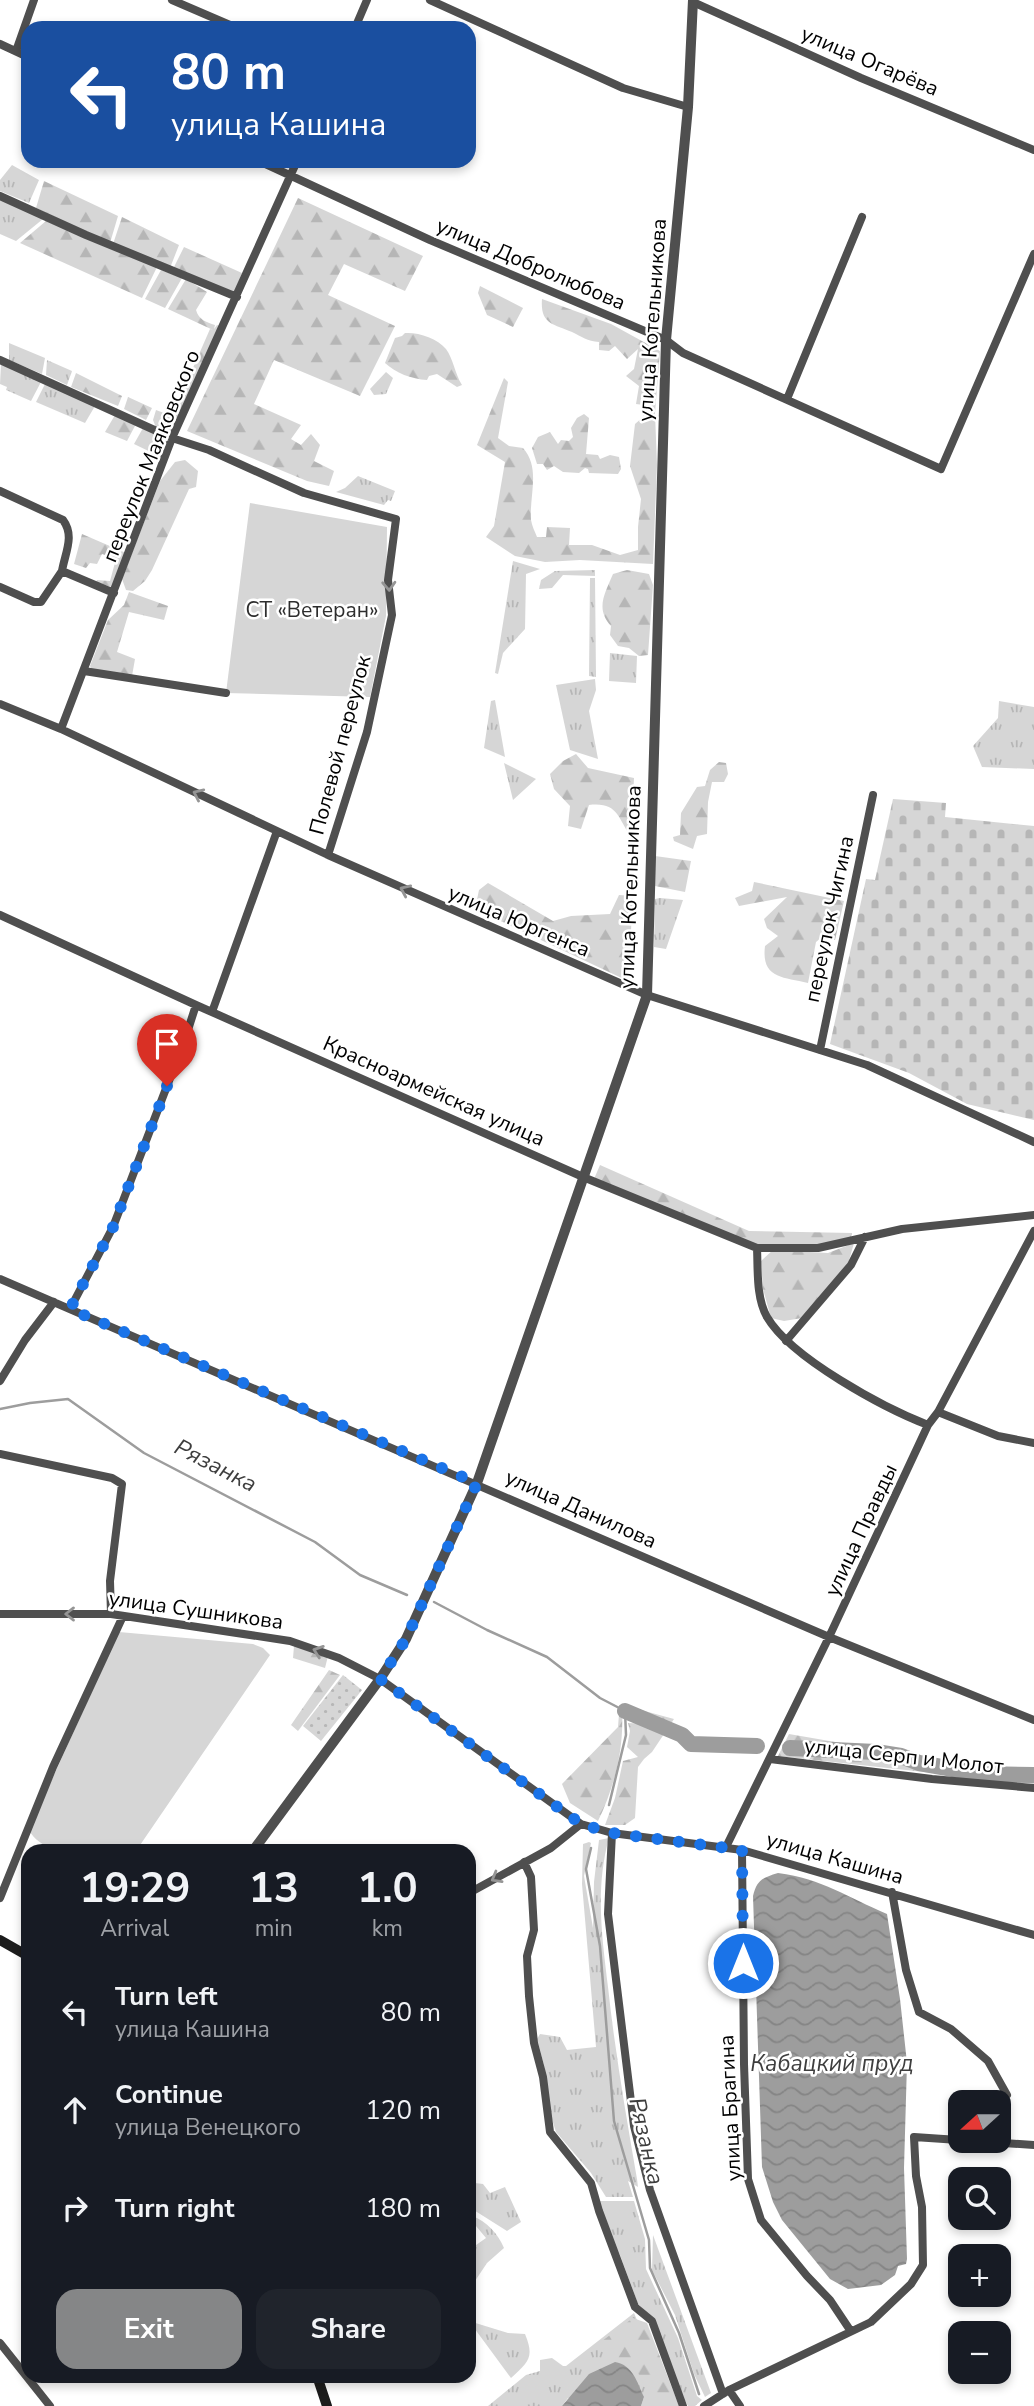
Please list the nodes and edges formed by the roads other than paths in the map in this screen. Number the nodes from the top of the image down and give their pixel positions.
1 (34, 0) edge
2 (172, 0) edge
3 (367, 0) edge
4 (430, 0) edge
5 (693, 1) edge
6 (27, 21) edge
7 (221, 21) edge
8 (358, 21) edge
9 (21, 37) edge
10 (0, 44) edge
11 (16, 51) junction
12 (21, 54) edge
13 (688, 107) junction
14 (1034, 150) edge
15 (275, 168) edge
16 (294, 168) edge
17 (291, 175) junction
18 (0, 195) edge
19 (862, 216) dead end
20 (1034, 254) edge
21 (237, 297) junction
22 (666, 340) junction
23 (0, 360) edge
24 (786, 399) junction
25 (172, 438) junction
26 (0, 491) edge
27 (62, 571) junction
28 (0, 587) edge
29 (114, 593) junction
30 (84, 671) junction
31 (226, 693) dead end
32 (0, 704) edge
33 (61, 729) junction
34 (873, 795) dead end
35 (277, 831) junction
36 (328, 855) junction
37 (1, 917) edge
38 (647, 995) junction
39 (196, 1005) junction
40 (212, 1012) junction
41 (820, 1050) junction
42 (1034, 1142) edge
43 (583, 1177) junction
44 (1034, 1215) edge
45 (1034, 1231) edge
46 (865, 1237) junction
47 (757, 1248) junction
48 (0, 1279) edge
49 (54, 1302) junction
50 (70, 1309) junction
51 (786, 1341) junction
52 (0, 1381) edge
53 (938, 1412) junction
54 (928, 1425) junction
55 (1034, 1443) edge
56 (0, 1454) edge
57 (477, 1483) junction
58 (0, 1614) edge
59 (111, 1614) junction
60 (123, 1616) junction
61 (829, 1637) junction
62 (380, 1679) junction
63 (1034, 1720) edge
64 (770, 1759) junction
65 (1034, 1788) edge
66 (581, 1824) junction
67 (612, 1833) junction
68 (22, 1844) edge
69 (258, 1844) edge
70 (21, 1846) edge
71 (726, 1847) junction
72 (742, 1850) junction
73 (524, 1862) junction
74 (476, 1889) edge
75 (892, 1892) junction
76 (0, 1898) edge
77 (1034, 1935) edge
78 (0, 1940) edge
79 (21, 1952) edge
80 (1004, 2090) edge
81 (1034, 2145) edge
82 (850, 2330) junction
83 (0, 2343) edge
84 (21, 2369) edge
85 (32, 2383) edge
86 (319, 2383) edge
87 (726, 2392) junction
88 (50, 2406) edge
89 (327, 2406) edge
90 (683, 2406) edge
91 (704, 2406) edge
92 (740, 2406) edge

1 - 6 street
2 - 7 street
3 - 8 street
4 - 13 street
5 - 13 street, улица Котельникова
5 - 14 street, улица Огарёва
9 - 11 street
10 - 11 street
11 - 12 street
13 - 22 street, улица Котельникова
15 - 17 street, улица Добролюбова
16 - 17 street, переулок Маяковского
17 - 21 street, переулок Маяковского
17 - 22 street, улица Добролюбова
18 - 21 street
19 - 24 street
20 - 24 street, улица Добролюбова
21 - 25 street, переулок Маяковского
22 - 24 street, улица Добролюбова
22 - 38 street, улица Котельникова
23 - 25 street
25 - 29 street, переулок Маяковского
25 -> 36 street, Полевой переулок
26 - 27 street
27 - 28 street
27 - 29 street
29 - 30 street, переулок Маяковского
30 - 31 street
30 - 33 street, переулок Маяковского
32 - 33 street, улица Юргенса
35 -> 33 street, улица Юргенса
34 - 41 street, переулок Чигина
35 - 36 street, улица Юргенса
35 - 40 street
38 -> 36 street, улица Юргенса
37 - 39 street, Красноармейская улица
38 - 41 street, улица Юргенса
38 - 43 street, улица Котельникова
39 - 40 street, Красноармейская улица
39 - 50 street
40 - 43 street, Красноармейская улица
41 - 42 street, улица Юргенса
43 - 47 street, Красноармейская улица
43 - 57 street, улица Котельникова
44 - 46 street, Красноармейская улица
45 - 53 street, улица Правды
46 - 47 street, Красноармейская улица
46 - 51 street
47 - 51 street
48 - 49 street, улица Данилова
49 - 50 street, улица Данилова
49 - 52 street
50 - 57 street, улица Данилова
51 - 54 street
53 - 54 street, улица Правды
53 - 55 street
54 - 61 street, улица Правды
56 - 59 street
57 - 61 street, улица Данилова
57 - 62 street, улица Котельникова
59 -> 58 street, улица Сушникова
59 - 60 street, улица Сушникова
62 -> 60 street, улица Сушникова
60 - 68 street
61 - 63 street, улица Данилова
61 - 64 street, улица Правды
62 - 66 street, улица Сушникова
62 - 69 street, улица Котельникова
64 - 65 street, улица Серп и Молот
64 - 71 street, улица Правды
66 - 67 street, улица Кашина
66 - 73 street
67 - 71 street, улица Кашина
67 - 87 street
70 - 76 street
71 - 72 street, улица Кашина
72 - 75 street, улица Кашина
72 - 82 street, улица Брагина
73 -> 74 street
73 - 90 street
75 - 77 street, улица Кашина
75 - 80 street
78 - 79 main road
81 - 82 street
82 - 87 street
83 - 84 street
85 - 88 street
86 - 89 main road
87 - 91 street
87 - 92 street

